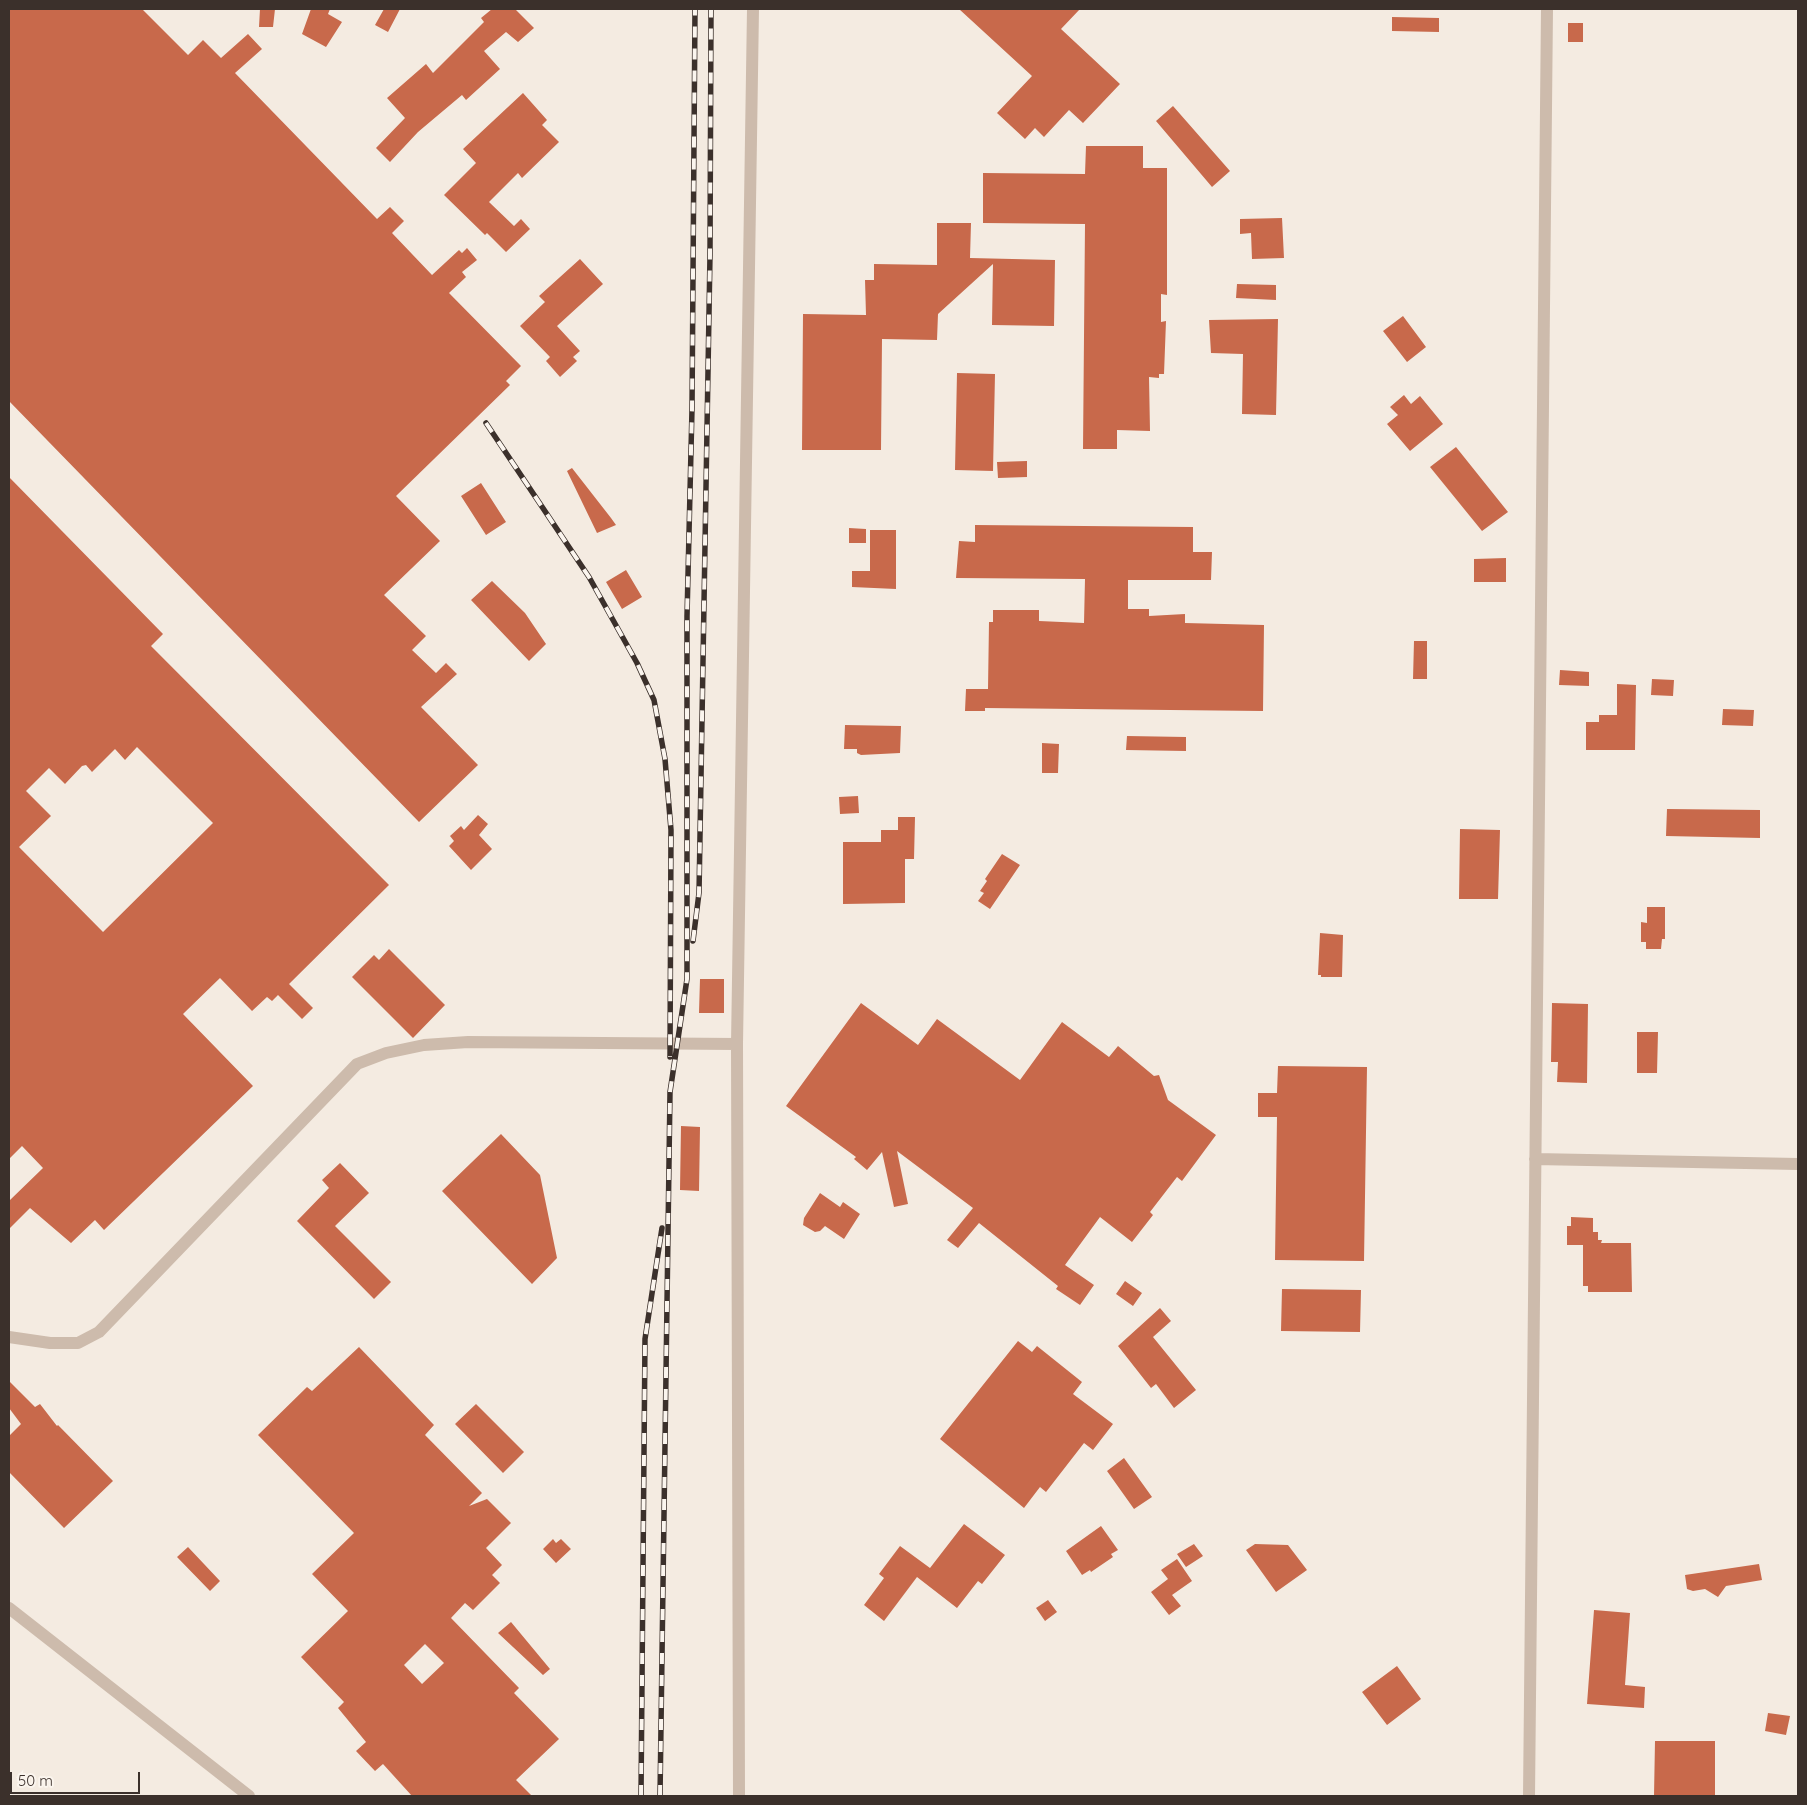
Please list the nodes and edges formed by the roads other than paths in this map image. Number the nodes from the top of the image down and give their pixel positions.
1 (753, 9) edge
2 (1547, 9) edge
3 (737, 1044) junction
4 (1535, 1159) junction
5 (1798, 1164) edge
6 (9, 1337) edge
7 (9, 1608) edge
8 (250, 1796) edge
9 (739, 1796) edge
10 (1529, 1796) edge

1 - 3 lane
2 - 4 lane
3 - 6 lane
3 - 9 lane
4 - 5 lane
4 - 10 lane
7 - 8 lane

